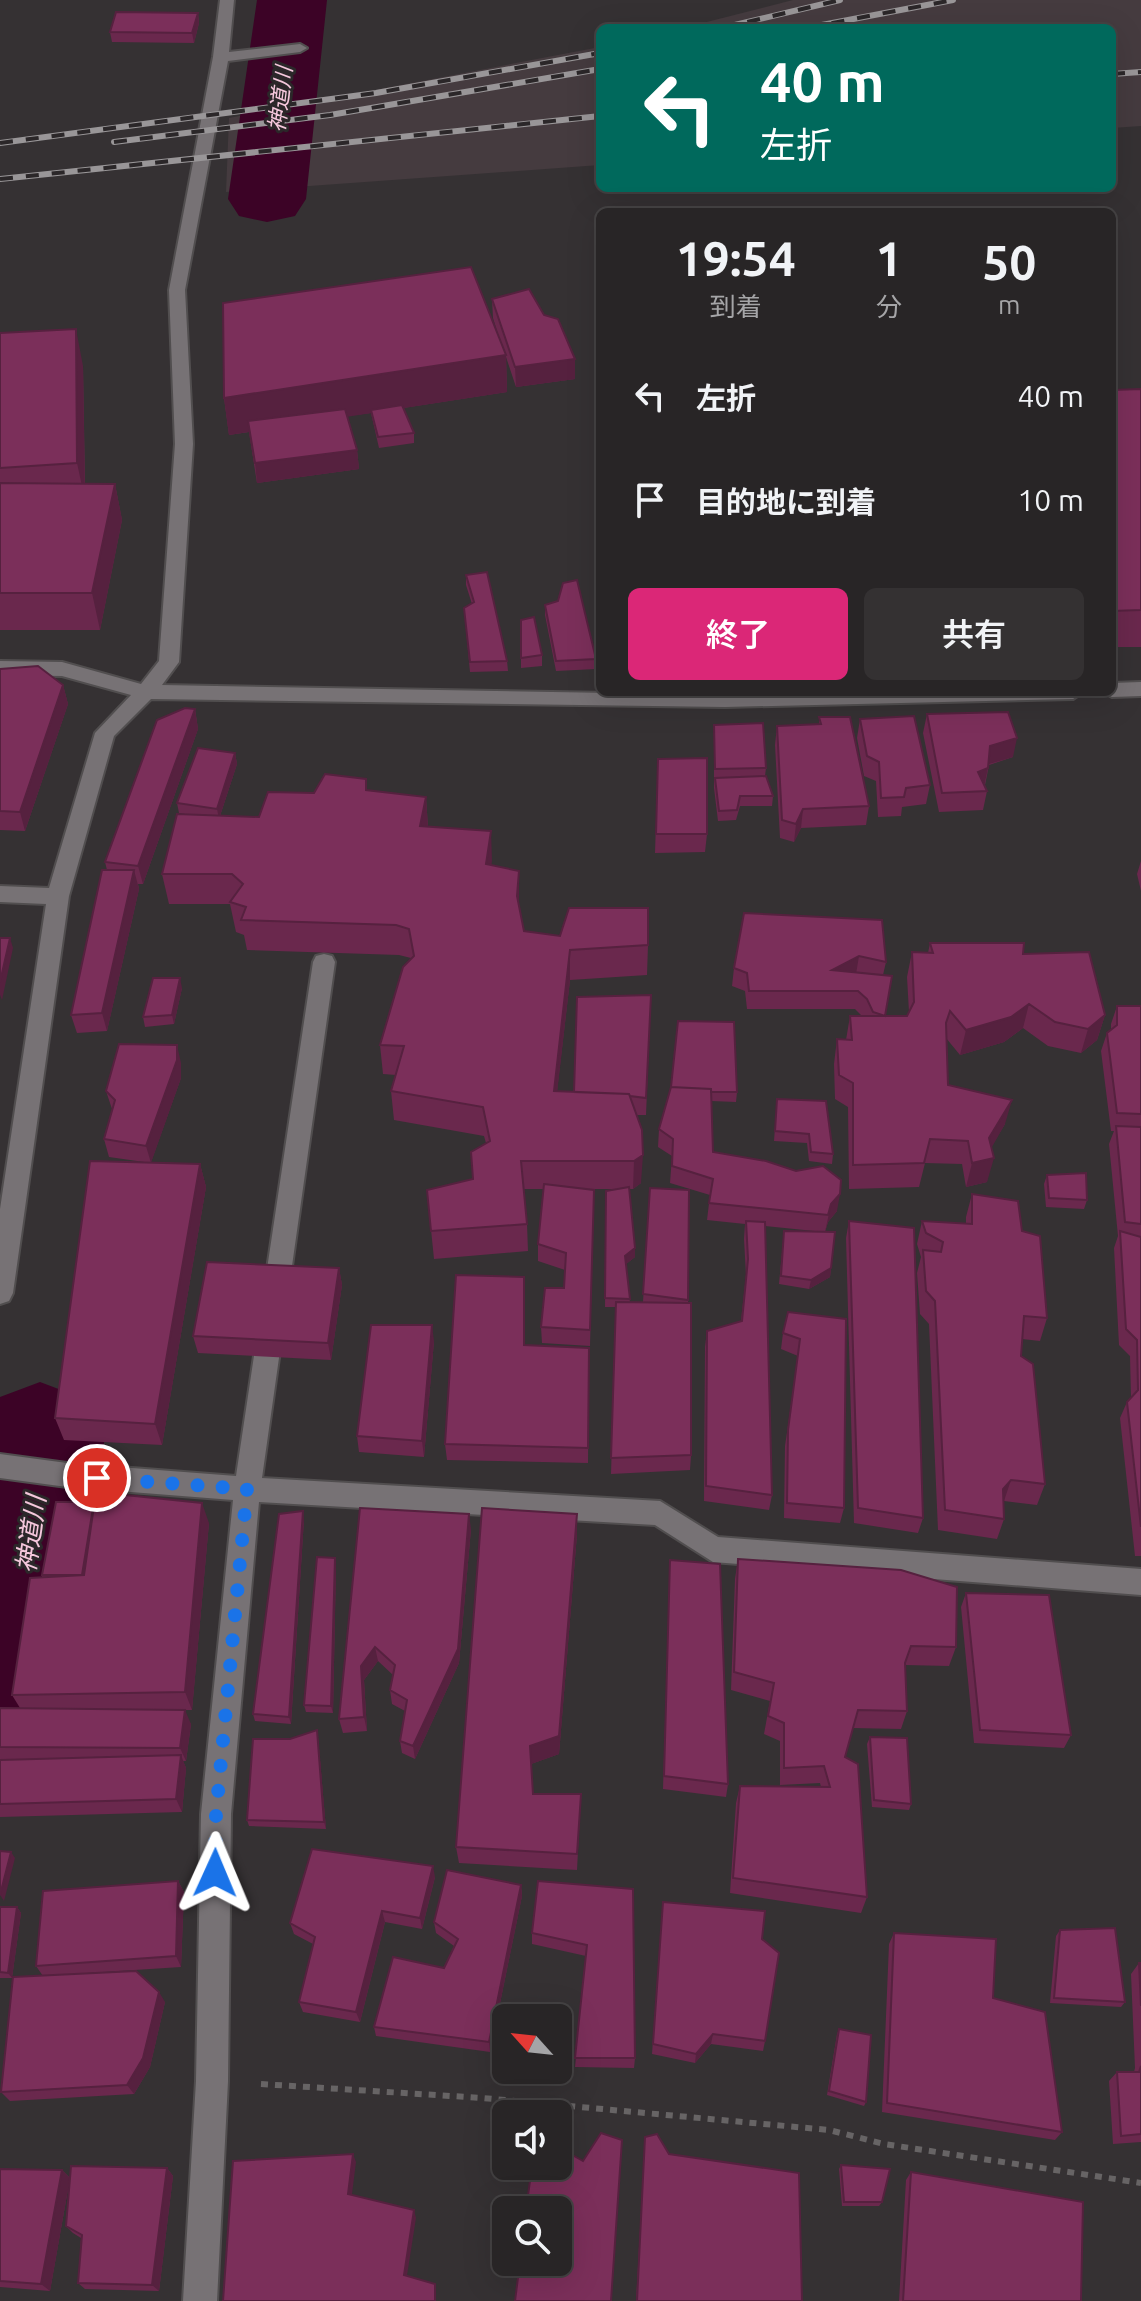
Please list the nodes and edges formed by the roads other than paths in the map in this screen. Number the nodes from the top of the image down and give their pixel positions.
1 (227, 0) edge
2 (300, 48) dead end
3 (221, 57) junction
4 (0, 668) edge
5 (1141, 689) edge
6 (1116, 690) edge
7 (146, 692) junction
8 (984, 696) edge
9 (0, 894) edge
10 (58, 896) junction
11 (324, 962) edge
12 (0, 1293) edge
13 (6, 1468) edge
14 (247, 1489) junction
15 (1141, 1582) edge
16 (200, 2301) edge

1 - 3 street
2 - 3 street
3 - 7 street
4 - 7 street
5 - 6 street
7 - 8 street
7 - 10 street
9 - 10 street
10 - 12 street
11 - 14 street
13 - 14 street
14 - 15 street
14 - 16 street

